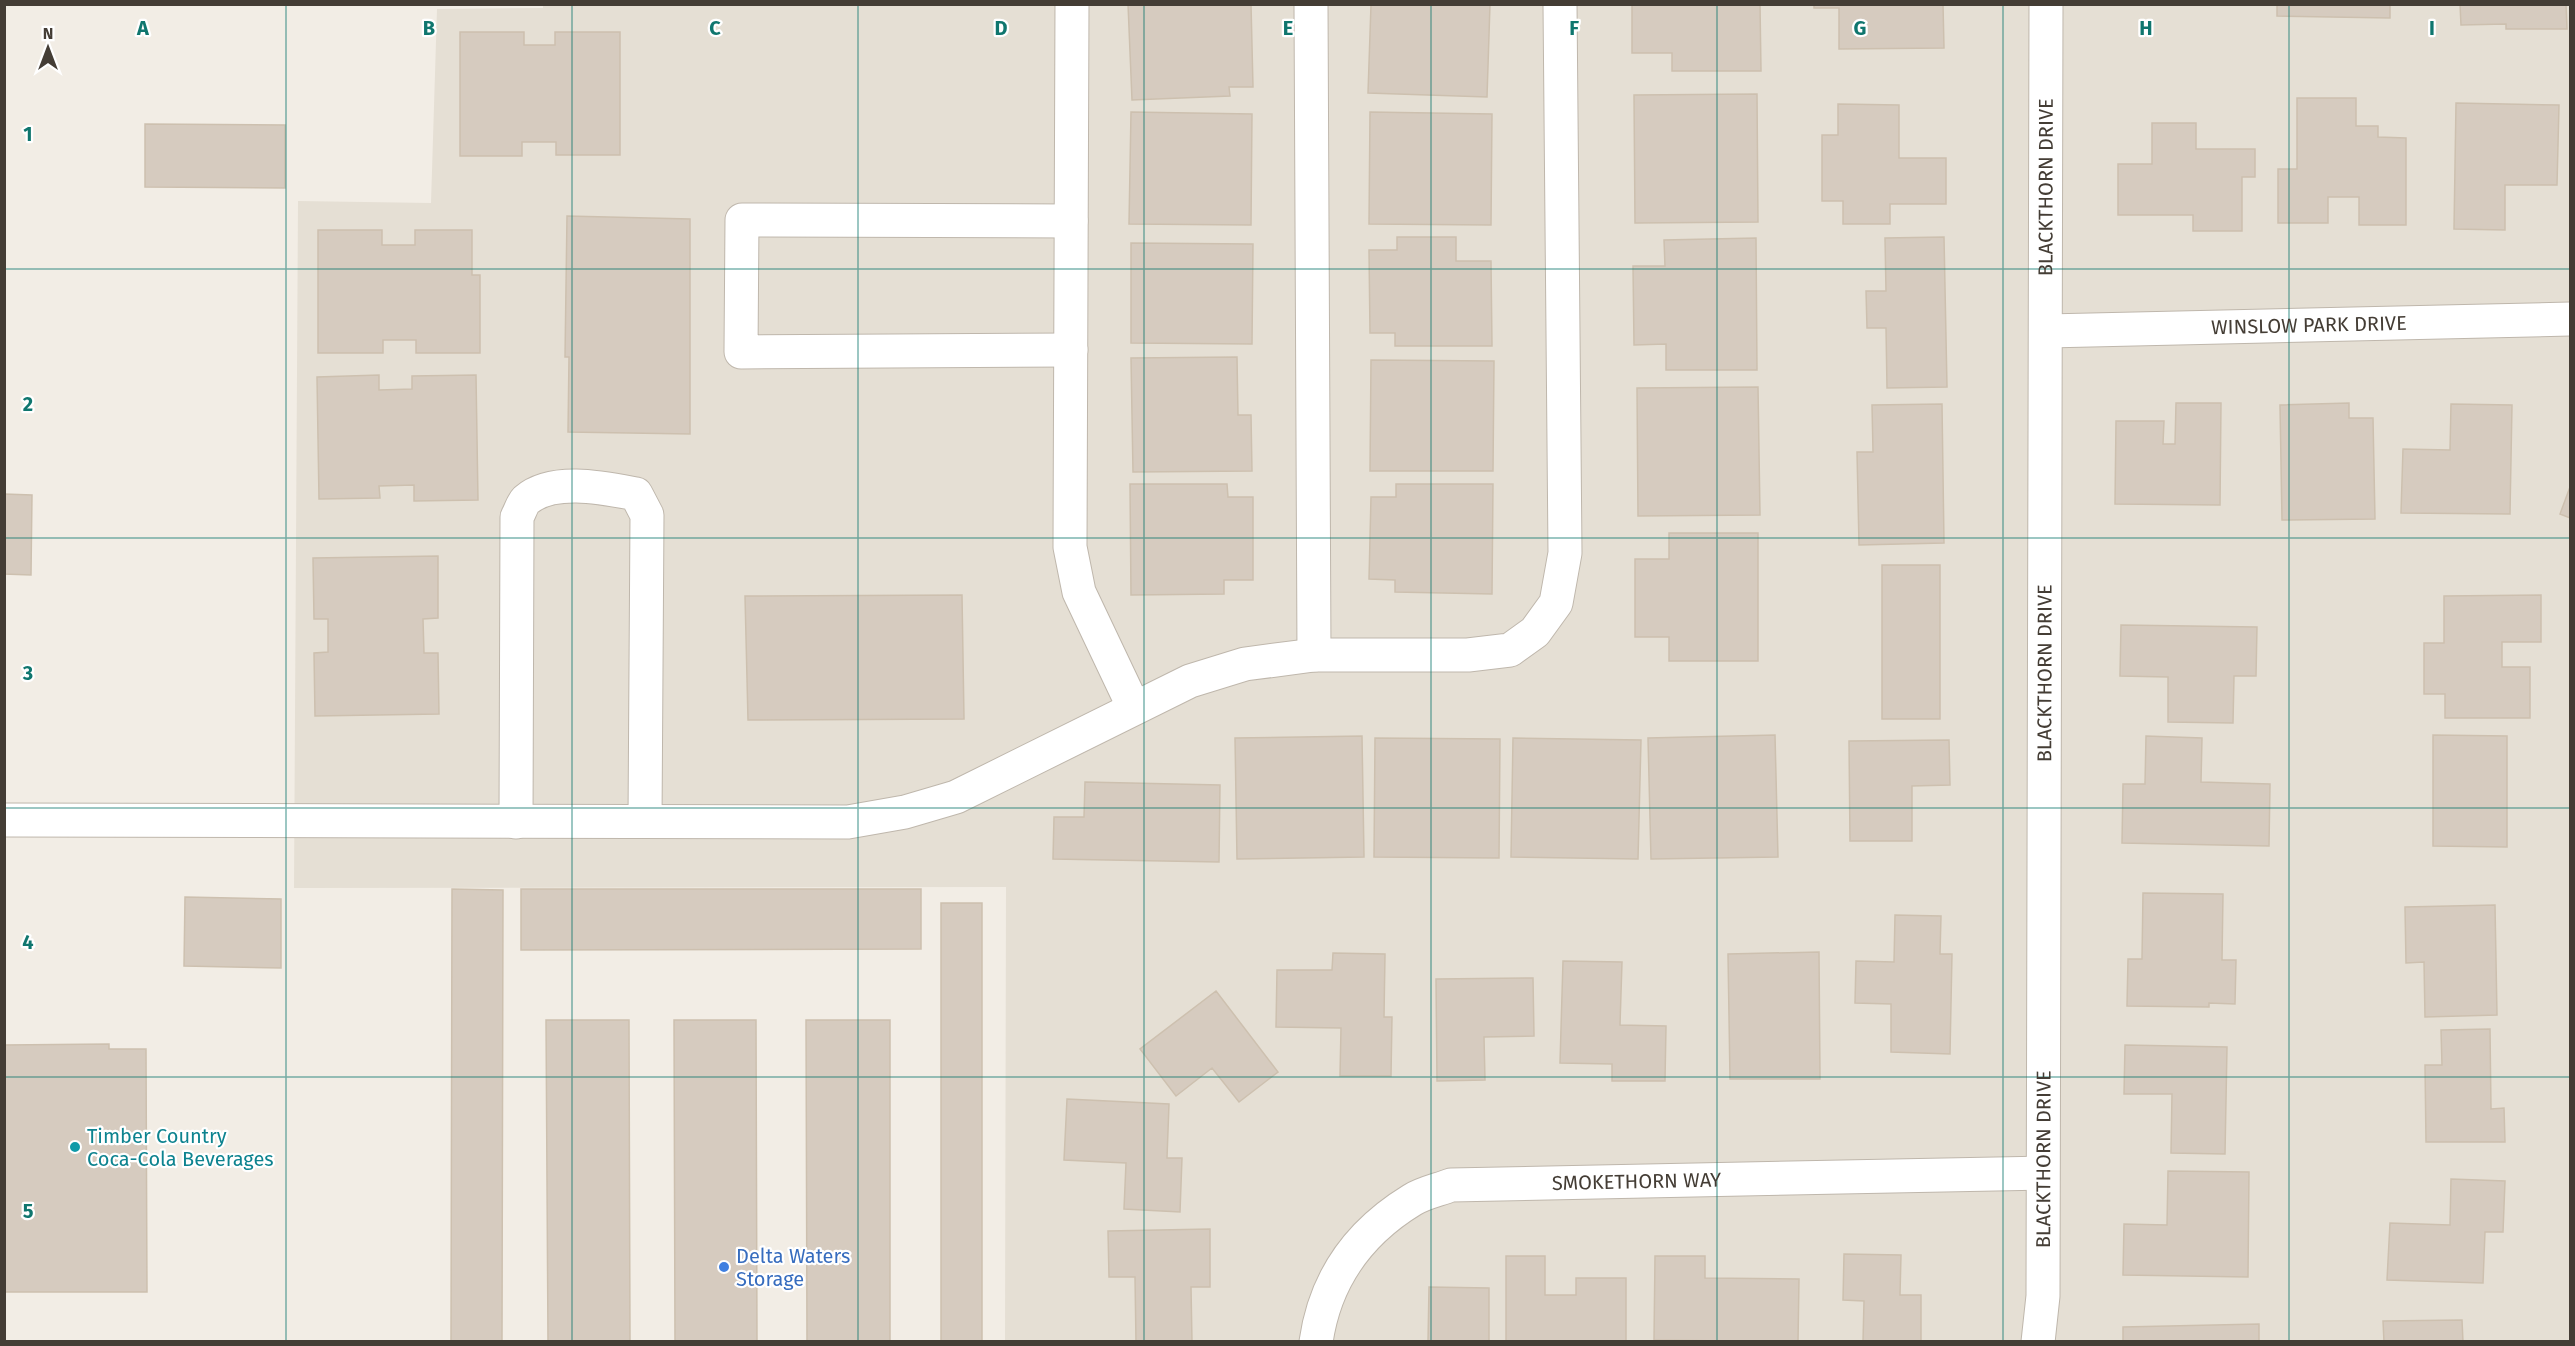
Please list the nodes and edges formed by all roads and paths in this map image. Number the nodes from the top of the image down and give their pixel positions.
1 (1072, 4) edge
2 (1311, 4) edge
3 (1560, 4) edge
4 (2046, 4) edge
5 (1071, 221) junction
6 (2571, 319) edge
7 (2047, 330) junction
8 (1071, 350) junction
9 (1314, 655) junction
10 (1134, 708) junction
11 (4, 820) edge
12 (645, 821) junction
13 (516, 822) junction
14 (2041, 1173) junction
15 (1316, 1341) edge
16 (2038, 1341) edge

1 - 5 street
2 - 9 street
3 - 9 street
4 - 7 street, BLACKTHORN DRIVE
5 - 8 street
5 - 8 street
6 - 7 street, WINSLOW PARK DRIVE
7 - 14 street, BLACKTHORN DRIVE
8 - 10 street
9 - 10 street
10 - 12 street
11 - 13 street
12 - 13 street
12 - 13 street
14 - 15 street, SMOKETHORN WAY
14 - 16 street, BLACKTHORN DRIVE

